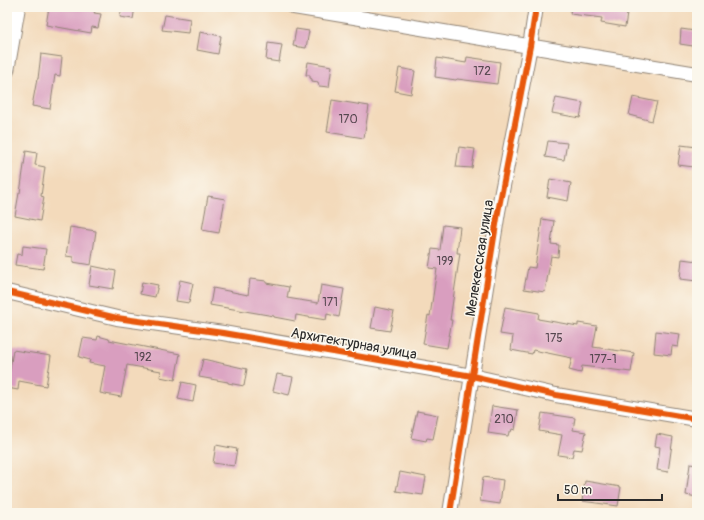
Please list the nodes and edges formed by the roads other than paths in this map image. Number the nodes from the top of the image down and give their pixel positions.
1 (18, 7) edge
2 (294, 7) edge
3 (536, 7) edge
4 (530, 46) junction
5 (7, 71) edge
6 (697, 74) edge
7 (7, 292) edge
8 (472, 376) junction
9 (697, 419) edge
10 (450, 513) edge

1 - 5 street
2 - 4 street
3 - 4 street, Мелекесская улица
4 - 6 street
4 - 8 street, Мелекесская улица
7 - 8 street, Архитектурная улица
8 - 9 street, Архитектурная улица
8 - 10 street, Мелекесская улица

